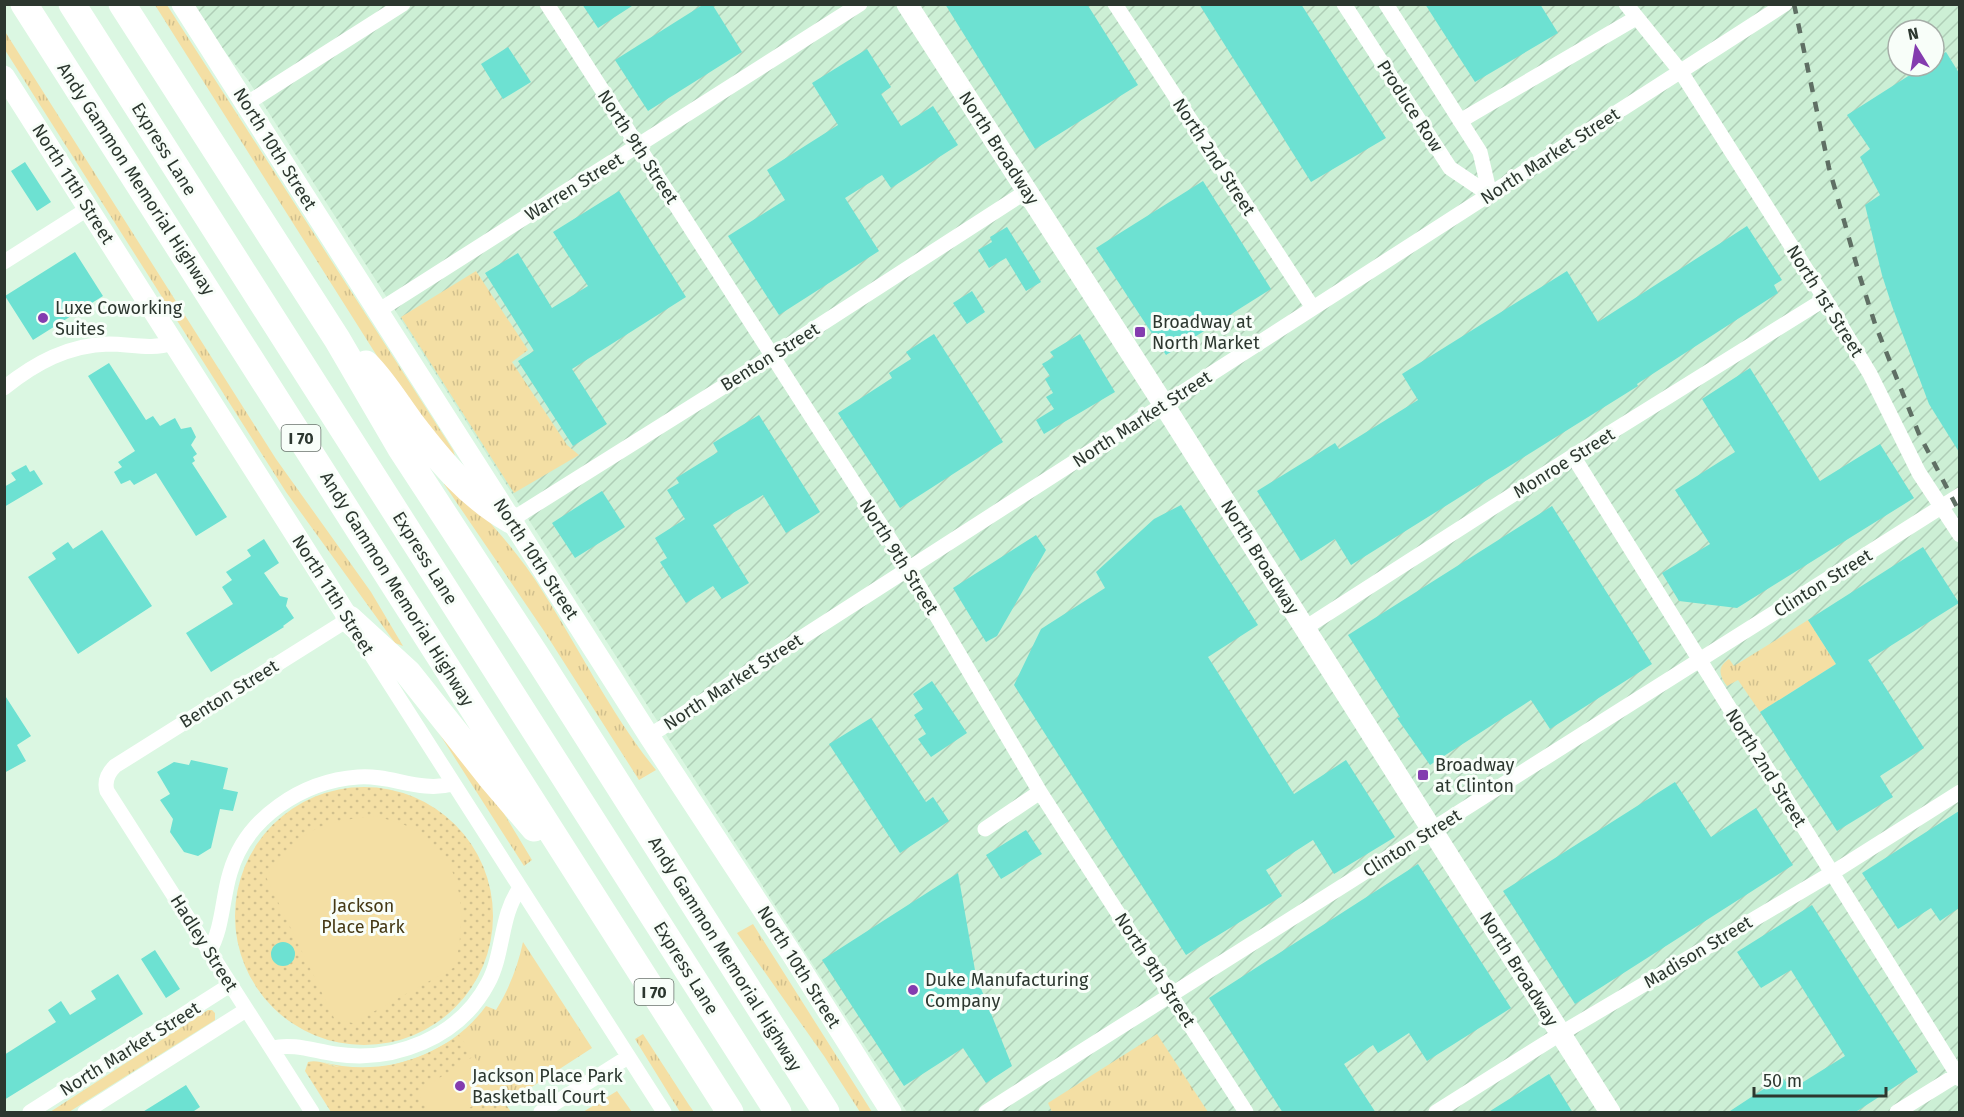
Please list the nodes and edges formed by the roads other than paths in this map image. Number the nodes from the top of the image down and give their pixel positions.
1 (24, 4) edge
2 (72, 4) edge
3 (122, 4) edge
4 (182, 4) edge
5 (403, 4) edge
6 (547, 4) edge
7 (860, 4) edge
8 (907, 4) edge
9 (1116, 4) edge
10 (1344, 4) edge
11 (1386, 4) edge
12 (1626, 4) edge
13 (1785, 4) edge
14 (1636, 18) junction
15 (1681, 72) junction
16 (4, 76) edge
17 (246, 104) junction
18 (1460, 121) junction
19 (638, 147) junction
20 (1027, 191) junction
21 (1490, 195) junction
22 (89, 208) junction
23 (4, 262) edge
24 (1825, 299) junction
25 (1313, 308) junction
26 (378, 311) junction
27 (337, 339) junction
28 (173, 343) junction
29 (772, 356) junction
30 (4, 388) edge
31 (1164, 405) junction
32 (1573, 456) junction
33 (1959, 495) edge
34 (1943, 508) junction
35 (511, 520) junction
36 (1959, 535) edge
37 (909, 569) junction
38 (349, 620) junction
39 (1305, 628) junction
40 (1700, 661) junction
41 (649, 736) junction
42 (110, 771) joint
43 (452, 784) junction
44 (1040, 792) junction
45 (1959, 792) edge
46 (985, 829) dead end
47 (1433, 830) junction
48 (577, 871) junction
49 (1832, 873) junction
50 (520, 888) junction
51 (209, 952) junction
52 (230, 985) junction
53 (1172, 995) junction
54 (246, 1010) junction
55 (1560, 1034) junction
56 (272, 1048) junction
57 (628, 1057) junction
58 (1959, 1076) edge
59 (30, 1113) edge
60 (85, 1113) edge
61 (312, 1113) edge
62 (541, 1113) edge
63 (664, 1113) edge
64 (730, 1113) edge
65 (778, 1113) edge
66 (826, 1113) edge
67 (891, 1113) edge
68 (986, 1113) edge
69 (1246, 1113) edge
70 (1436, 1113) edge
71 (1610, 1113) edge
72 (1897, 1113) edge

1 - 48 highway, Andy Gammon Memorial Highway / I 70
2 - 65 highway, Express Lane
3 - 27 highway, Andy Gammon Memorial Highway
4 - 17 street, North 10th Street
5 - 17 street
6 - 19 street, North 9th Street
7 - 19 street, Warren Street
8 - 20 street, North Broadway
9 - 25 street, North 2nd Street
10 - 21 street, Produce Row
11 - 18 street
12 - 14 street, North 1st Street
13 - 15 street, North Market Street
14 - 15 street, North 1st Street
14 - 18 street
15 - 21 street, North Market Street
15 - 24 street, North 1st Street
16 - 22 street, North 11th Street
17 - 26 street, North 10th Street
18 - 21 street
19 - 26 street, Warren Street
19 - 29 street, North 9th Street
20 - 29 street, Benton Street
20 - 31 street, North Broadway
21 - 25 street, North Market Street
22 - 23 street
22 - 28 street, North 11th Street
24 - 32 street, Monroe Street
24 - 34 street, North 1st Street
25 - 31 street, North Market Street
26 - 35 street, North 10th Street
27 - 35 highway
27 - 66 highway, Andy Gammon Memorial Highway
28 - 30 street
28 - 38 street, North 11th Street
29 - 35 street, Benton Street
29 - 37 street, North 9th Street
31 - 37 street, North Market Street
31 - 39 street, North Broadway
32 - 39 street, Monroe Street
32 - 40 street, North 2nd Street
33 - 34 street, Clinton Street
34 - 36 street, North 1st Street
34 - 40 street, Clinton Street
35 - 41 street, North 10th Street
37 - 41 street, North Market Street
37 - 44 street, North 9th Street
38 - 42 street, Benton Street
38 - 43 street, North 11th Street
38 - 48 highway
39 - 47 street, North Broadway
40 - 47 street, Clinton Street
40 - 49 street, North 2nd Street
41 - 67 street, North 10th Street
42 - 51 street, Hadley Street
43 - 50 street, North 11th Street
43 - 51 street
44 - 46 street
44 - 53 street, North 9th Street
45 - 49 street, Madison Street
47 - 53 street, Clinton Street
47 - 55 street, North Broadway
48 - 64 highway, Andy Gammon Memorial Highway / I 70
49 - 55 street, Madison Street
49 - 58 street, North 2nd Street
50 - 56 street
50 - 57 street, North 11th Street
51 - 52 street, Hadley Street
52 - 54 street, Hadley Street
52 - 59 street, North Market Street
53 - 68 street, Clinton Street
53 - 69 street, North 9th Street
54 - 56 street, Hadley Street
54 - 60 street, North Market Street
55 - 70 street, Madison Street
55 - 71 street, North Broadway
56 - 61 street, Hadley Street
57 - 62 street
57 - 63 street, North 11th Street
58 - 72 street

